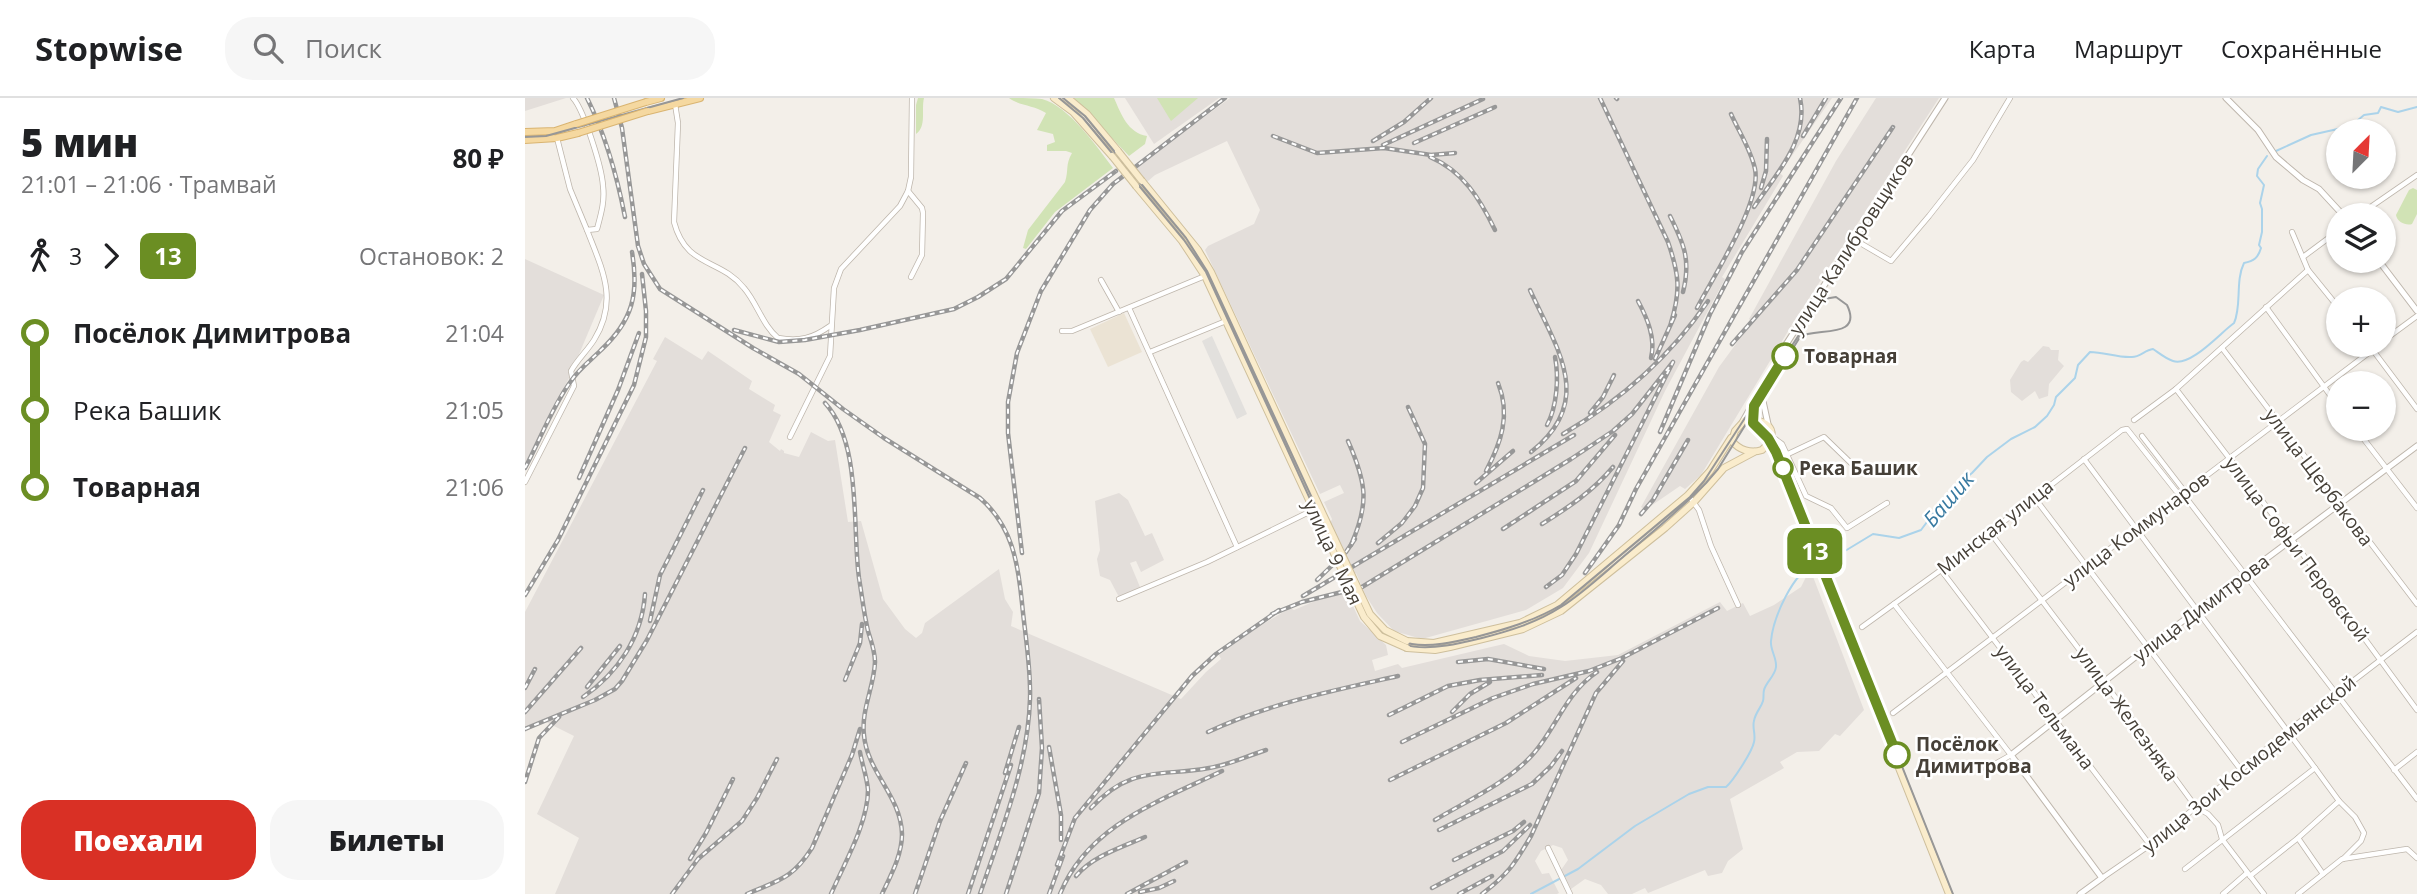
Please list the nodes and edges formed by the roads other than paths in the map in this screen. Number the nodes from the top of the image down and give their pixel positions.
1 (573, 98) edge
2 (661, 98) edge
3 (700, 98) edge
4 (912, 98) edge
5 (1054, 98) edge
6 (1068, 98) edge
7 (1945, 98) edge
8 (2010, 98) edge
9 (2226, 98) edge
10 (675, 104) junction
11 (525, 132) edge
12 (557, 138) junction
13 (525, 140) edge
14 (1115, 154) junction
15 (2417, 175) edge
16 (1139, 184) junction
17 (908, 191) junction
18 (2332, 203) edge
19 (2376, 203) edge
20 (587, 230) junction
21 (2292, 232) dead end
22 (1855, 240) junction
23 (2326, 240) edge
24 (2303, 257) junction
25 (2308, 270) junction
26 (2388, 273) edge
27 (1205, 276) junction
28 (911, 277) dead end
29 (1101, 280) dead end
30 (2326, 292) edge
31 (2266, 307) junction
32 (1129, 308) junction
33 (2417, 311) edge
34 (1119, 312) junction
35 (2417, 316) edge
36 (1230, 319) junction
37 (831, 326) junction
38 (1062, 331) dead end
39 (2396, 331) edge
40 (2222, 348) junction
41 (1150, 352) junction
42 (2359, 357) edge
43 (2378, 357) edge
44 (2323, 387) junction
45 (2176, 389) junction
46 (2326, 391) edge
47 (1761, 392) junction
48 (2417, 409) edge
49 (2134, 420) dead end
50 (1743, 421) junction
51 (2277, 423) junction
52 (1768, 424) junction
53 (2142, 436) dead end
54 (790, 437) dead end
55 (1731, 438) junction
56 (1771, 439) junction
57 (2365, 441) edge
58 (2417, 446) edge
59 (2147, 448) junction
60 (1756, 452) junction
61 (1788, 454) junction
62 (2230, 458) junction
63 (1775, 459) junction
64 (2084, 459) junction
65 (1853, 465) dead end
66 (2387, 469) junction
67 (525, 482) edge
68 (1688, 495) junction
69 (2184, 495) junction
70 (2034, 497) junction
71 (1694, 502) junction
72 (1887, 503) dead end
73 (2340, 504) junction
74 (2417, 508) edge
75 (1314, 512) junction
76 (2135, 530) junction
77 (1989, 531) junction
78 (2293, 541) junction
79 (1237, 547) junction
80 (2086, 565) junction
81 (1941, 570) junction
82 (2245, 574) junction
83 (1119, 599) dead end
84 (2042, 599) junction
85 (1894, 604) junction
86 (2417, 604) edge
87 (1738, 605) dead end
88 (2197, 611) junction
89 (1862, 627) dead end
90 (2417, 632) edge
91 (1992, 637) junction
92 (1407, 644) junction
93 (2148, 647) junction
94 (2380, 660) junction
95 (1947, 672) junction
96 (2104, 681) junction
97 (2337, 694) junction
98 (2417, 710) edge
99 (1893, 713) dead end
100 (2055, 720) junction
101 (2288, 731) junction
102 (2417, 752) edge
103 (2011, 755) junction
104 (2315, 768) junction
105 (1986, 769) dead end
106 (2241, 770) junction
107 (2395, 770) junction
108 (2417, 799) edge
109 (2339, 801) junction
110 (2196, 807) junction
111 (2298, 838) junction
112 (2222, 839) junction
113 (2150, 845) junction
114 (1548, 848) dead end
115 (2417, 858) edge
116 (2342, 859) junction
117 (2185, 869) dead end
118 (2248, 874) junction
119 (2323, 874) junction
120 (2102, 878) junction
121 (1570, 894) edge
122 (1949, 894) edge
123 (2080, 894) edge
124 (2223, 894) edge
125 (2264, 894) edge
126 (2298, 894) edge

1 - 20 street
2 - 11 main road, bridge
3 - 10 main road
4 - 17 street
5 - 14 main road, улица 9 Мая
6 - 14 main road, улица 9 Мая
7 - 22 street, улица Калибровщиков
8 - 22 street
9 - 18 street
10 - 12 main road, bridge
10 - 37 street
12 - 13 main road
12 - 20 street
14 - 16 main road, улица 9 Мая, bridge
15 - 19 street
16 - 27 main road, улица 9 Мая
16 - 36 main road, улица 9 Мая
17 - 28 street
17 - 37 street
20 - 67 street
21 - 24 street
22 - 47 street, улица Калибровщиков
23 - 24 street
24 - 25 street
25 - 30 street
25 - 31 street
26 - 33 street
27 - 32 street
27 - 36 main road, улица 9 Мая
29 - 34 street
31 - 40 street
31 - 44 street
32 - 34 street
32 - 41 street
34 - 38 street
35 - 39 street
36 - 41 street
36 - 75 main road, улица 9 Мая
37 - 54 street
40 - 45 street
40 - 51 street, улица Щербакова
41 - 79 street
42 - 44 street, улица Коммунаров
43 - 48 street
44 - 46 street
44 - 51 street, улица Коммунаров
45 - 49 street
45 - 62 street, улица Софьи Перовской
47 - 50 street, улица Калибровщиков
47 - 52 street
50 - 52 main road
50 - 55 main road
51 - 62 street, улица Коммунаров
51 - 73 street, улица Щербакова
52 - 56 main road
53 - 59 street
55 - 60 main road
55 - 68 main road, улица 9 Мая
56 - 60 main road
56 - 61 street
56 - 63 main road
57 - 66 street
58 - 66 street, улица Димитрова
59 - 64 street, Минская улица
59 - 69 street
60 - 63 main road
60 - 71 main road
61 - 65 street
61 - 72 street
62 - 69 street, улица Коммунаров
62 - 78 street, улица Софьи Перовской
63 - 122 main road
64 - 70 street, Минская улица
64 - 76 street
66 - 73 street, улица Димитрова
66 - 74 street
68 - 71 street
68 - 92 main road, улица 9 Мая
69 - 76 street, улица Коммунаров
69 - 82 street
70 - 77 street, Минская улица
70 - 80 street
71 - 87 street
71 - 92 main road
73 - 78 street, улица Димитрова
73 - 86 street, улица Щербакова
75 - 79 street
75 - 92 main road, улица 9 Мая, bridge
76 - 80 street, улица Коммунаров
76 - 88 street
77 - 81 street, Минская улица
77 - 84 street, улица Железняка
78 - 82 street, улица Димитрова
78 - 94 street, улица Софьи Перовской
79 - 83 street
80 - 84 street, улица Коммунаров
80 - 93 street
81 - 85 street, Минская улица
81 - 91 street, улица Тельмана
82 - 88 street, улица Димитрова
82 - 97 street
84 - 91 street, улица Коммунаров
84 - 96 street, улица Железняка
85 - 89 street, Минская улица
85 - 95 street
88 - 93 street, улица Димитрова
88 - 101 street
90 - 94 street, улица Зои Космодемьянской
91 - 95 street, улица Коммунаров
91 - 100 street, улица Тельмана
93 - 96 street, улица Димитрова
93 - 106 street
94 - 97 street, улица Зои Космодемьянской
94 - 98 street, улица Софьи Перовской
95 - 99 street, улица Коммунаров
95 - 103 street
96 - 100 street, улица Димитрова
96 - 110 street, улица Железняка
97 - 101 street, улица Зои Космодемьянской
97 - 107 street
100 - 103 street, улица Димитрова
100 - 113 street, улица Тельмана
101 - 104 street
101 - 106 street, улица Зои Космодемьянской
102 - 107 street
103 - 105 street, улица Димитрова
103 - 120 street
104 - 109 street
104 - 112 street
106 - 110 street, улица Зои Космодемьянской
107 - 108 street
109 - 111 street
109 - 116 street
110 - 112 street, улица Железняка
110 - 113 street, улица Зои Космодемьянской
111 - 118 street
111 - 119 street
112 - 117 street
112 - 118 street, улица Железняка
113 - 120 street, улица Зои Космодемьянской
114 - 121 street
115 - 116 street
116 - 119 street
118 - 124 street
118 - 125 street, улица Железняка
119 - 126 street
120 - 123 street, улица Зои Космодемьянской

